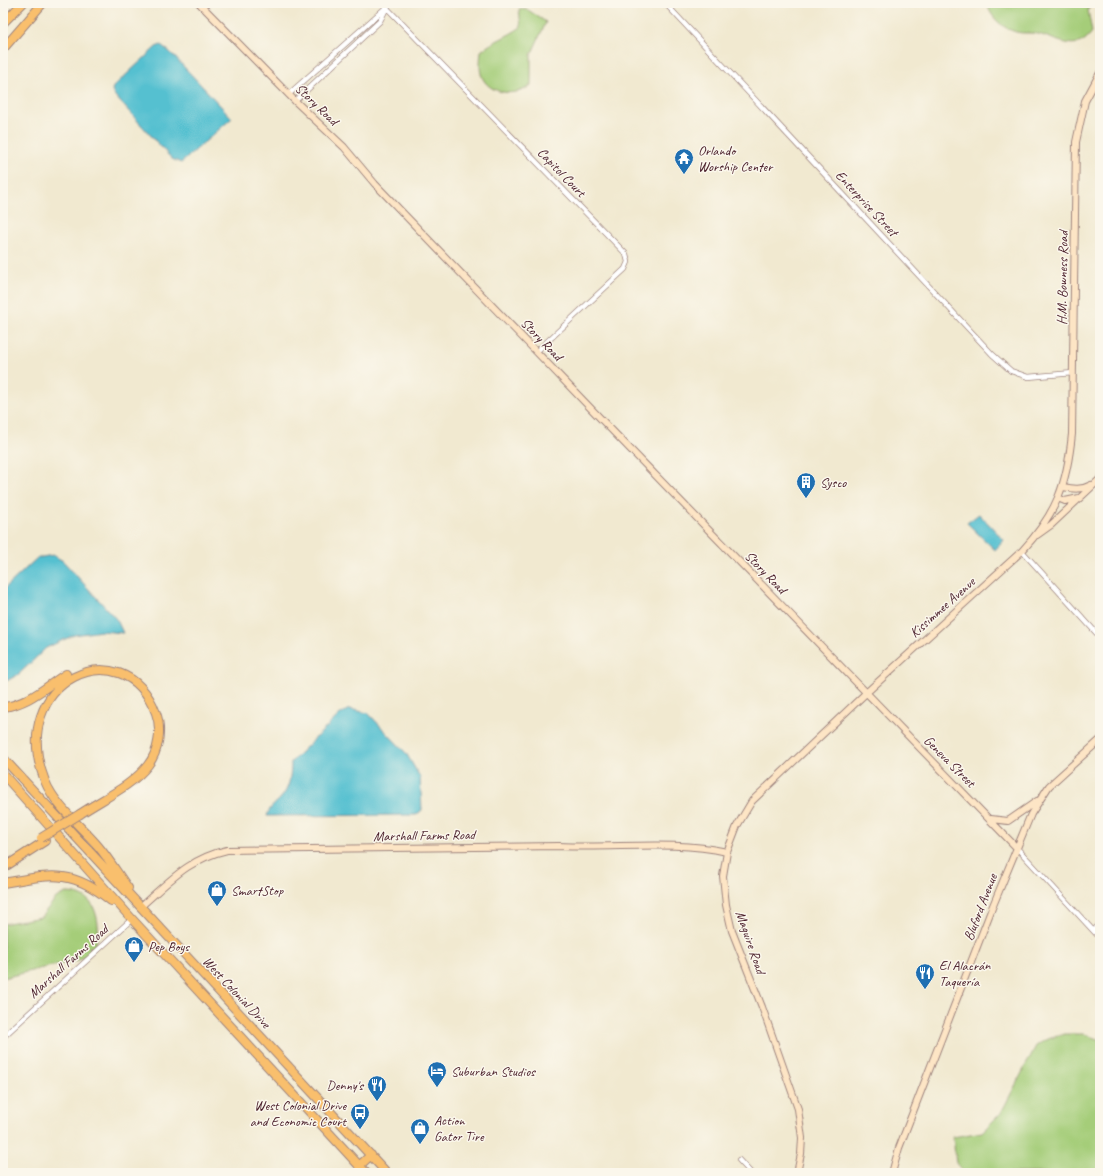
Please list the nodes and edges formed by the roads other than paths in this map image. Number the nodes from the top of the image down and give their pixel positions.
1 (23, 3) edge
2 (43, 3) edge
3 (199, 3) edge
4 (391, 3) edge
5 (665, 3) edge
6 (387, 8) junction
7 (3, 23) edge
8 (3, 49) edge
9 (1100, 73) edge
10 (289, 94) junction
11 (295, 101) junction
12 (537, 351) junction
13 (1073, 373) junction
14 (1099, 480) edge
15 (1063, 487) junction
16 (1083, 496) junction
17 (1058, 498) junction
18 (1032, 539) junction
19 (1022, 550) junction
20 (1100, 637) edge
21 (866, 693) junction
22 (3, 707) edge
23 (1100, 740) edge
24 (3, 758) edge
25 (3, 774) edge
26 (1040, 798) junction
27 (81, 816) junction
28 (990, 819) junction
29 (43, 840) junction
30 (1016, 846) junction
31 (727, 852) junction
32 (3, 862) edge
33 (3, 868) edge
34 (3, 883) edge
35 (140, 907) junction
36 (132, 918) junction
37 (1100, 924) edge
38 (1094, 930) junction
39 (1100, 938) edge
40 (3, 1037) edge
41 (370, 1155) junction
42 (738, 1160) dead end
43 (359, 1166) junction
44 (366, 1173) edge
45 (387, 1173) edge
46 (751, 1173) edge
47 (797, 1173) edge
48 (892, 1173) edge

1 - 7 highway
2 - 8 highway
3 - 10 street, Story Road
4 - 6 street
5 - 13 street, Enterprise Street
6 - 10 street
6 - 11 street
6 - 12 street, Capitol Court
9 - 13 street, H.M. Bowness Road
10 - 11 street, Story Road
11 - 12 street, Story Road
12 - 21 street, Story Road
13 - 15 street, H.M. Bowness Road
14 - 15 street, Kissimmee Avenue
14 - 16 street, Kissimmee Avenue
15 - 17 street, Kissimmee Avenue
16 - 17 street
16 - 18 street, Kissimmee Avenue
17 - 18 street, Kissimmee Avenue
18 - 19 street, Kissimmee Avenue
19 - 20 street
19 - 21 street, Kissimmee Avenue
21 - 28 street, Geneva Street
21 - 31 street, Maguire Road
22 - 27 highway
23 - 26 street, Bluford Avenue
24 - 35 highway, West Colonial Drive
25 - 36 highway, West Colonial Drive
26 - 28 street
26 - 30 street, Bluford Avenue
27 - 29 highway
27 - 35 highway
28 - 30 street, Geneva Street
29 - 32 highway
29 - 33 highway
30 - 38 street
30 - 48 street, Bluford Avenue
31 - 35 street, Marshall Farms Road
31 - 47 street, Maguire Road
34 - 36 highway
35 - 41 highway, West Colonial Drive
36 - 40 street, Marshall Farms Road
36 - 43 highway, West Colonial Drive
37 - 38 street
38 - 39 street
41 - 43 highway
41 - 45 highway, West Colonial Drive
42 - 46 street
43 - 44 highway, West Colonial Drive

